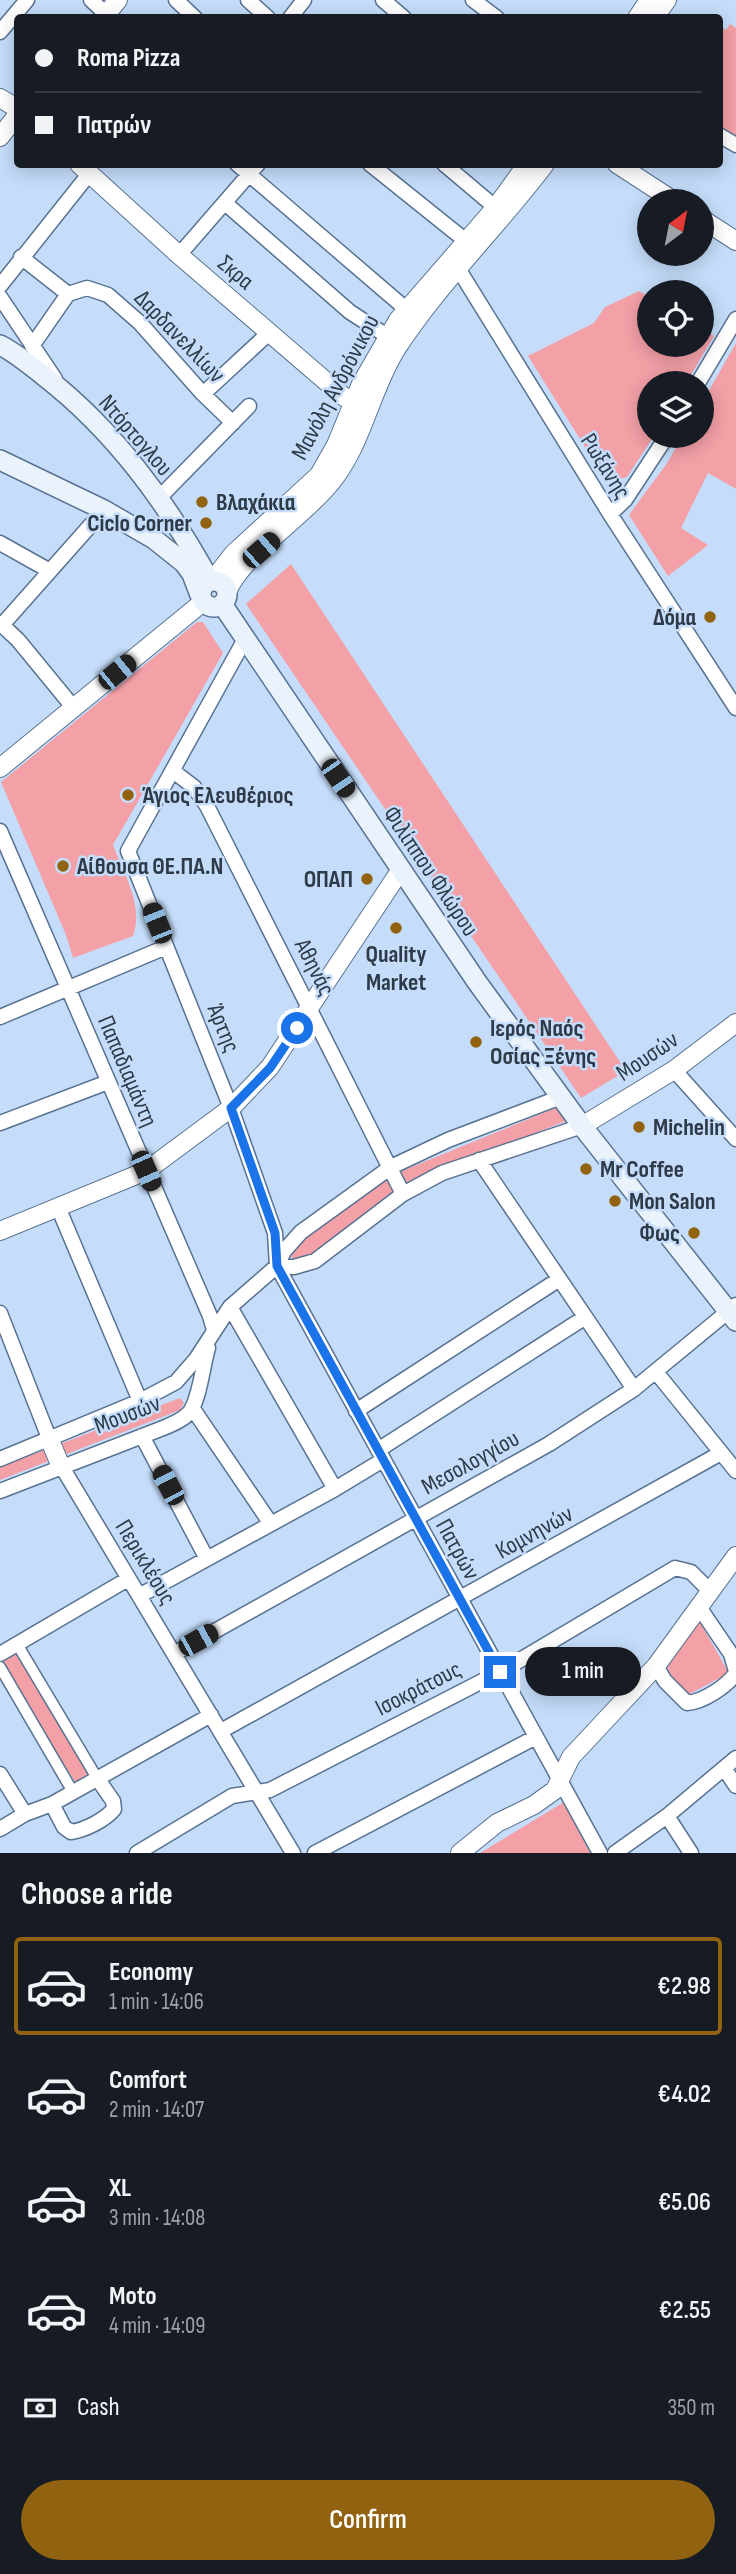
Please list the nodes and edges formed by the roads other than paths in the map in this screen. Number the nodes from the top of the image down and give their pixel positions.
1 (27, 0) edge
2 (91, 0) edge
3 (118, 0) edge
4 (176, 0) edge
5 (248, 0) edge
6 (304, 0) edge
7 (383, 0) edge
8 (473, 0) edge
9 (15, 14) edge
10 (102, 14) edge
11 (106, 14) edge
12 (191, 14) edge
13 (264, 14) edge
14 (293, 14) edge
15 (399, 14) edge
16 (492, 14) edge
17 (14, 15) edge
18 (0, 32) edge
19 (14, 119) edge
20 (0, 137) edge
21 (375, 168) edge
22 (449, 168) edge
23 (522, 168) edge
24 (541, 168) edge
25 (623, 168) edge
26 (84, 169) edge
27 (254, 170) edge
28 (656, 189) edge
29 (225, 203) junction
30 (500, 211) junction
31 (714, 227) edge
32 (467, 241) junction
33 (736, 241) edge
34 (179, 255) junction
35 (21, 257) junction
36 (459, 270) junction
37 (0, 286) edge
38 (68, 294) junction
39 (0, 298) edge
40 (406, 309) junction
41 (736, 319) edge
42 (270, 332) junction
43 (387, 336) junction
44 (0, 345) edge
45 (32, 346) junction
46 (705, 371) edge
47 (63, 392) junction
48 (203, 394) junction
49 (248, 406) dead end
50 (360, 407) junction
51 (233, 423) junction
52 (659, 448) edge
53 (0, 460) edge
54 (159, 498) junction
55 (104, 510) junction
56 (610, 514) junction
57 (0, 543) edge
58 (50, 571) junction
59 (212, 593) junction
60 (1, 624) edge
61 (245, 639) junction
62 (74, 707) junction
63 (736, 708) edge
64 (0, 768) edge
65 (173, 771) junction
66 (0, 831) edge
67 (400, 871) junction
68 (166, 947) junction
69 (68, 988) junction
70 (310, 1009) junction
71 (0, 1017) edge
72 (736, 1023) edge
73 (674, 1070) junction
74 (108, 1082) junction
75 (561, 1097) junction
76 (231, 1108) junction
77 (0, 1123) edge
78 (582, 1126) junction
79 (736, 1139) edge
80 (480, 1160) junction
81 (392, 1169) junction
82 (146, 1171) junction
83 (402, 1192) junction
84 (58, 1207) junction
85 (0, 1231) edge
86 (277, 1266) junction
87 (558, 1280) junction
88 (230, 1307) junction
89 (0, 1312) edge
90 (733, 1313) edge
91 (584, 1318) junction
92 (214, 1330) junction
93 (656, 1372) junction
94 (634, 1389) junction
95 (140, 1401) junction
96 (193, 1409) junction
97 (356, 1411) junction
98 (142, 1436) junction
99 (49, 1438) junction
100 (721, 1453) junction
101 (381, 1455) junction
102 (0, 1459) edge
103 (60, 1464) junction
104 (736, 1471) edge
105 (335, 1489) junction
106 (0, 1491) edge
107 (415, 1518) junction
108 (271, 1524) junction
109 (736, 1556) edge
110 (207, 1559) junction
111 (128, 1580) junction
112 (710, 1591) junction
113 (139, 1596) junction
114 (460, 1600) junction
115 (699, 1607) junction
116 (17, 1644) junction
117 (733, 1652) edge
118 (0, 1654) edge
119 (174, 1654) junction
120 (656, 1666) junction
121 (0, 1667) edge
122 (500, 1672) junction
123 (736, 1672) edge
124 (211, 1715) junction
125 (220, 1731) junction
126 (536, 1737) junction
127 (736, 1758) edge
128 (724, 1768) junction
129 (0, 1774) edge
130 (97, 1779) junction
131 (560, 1780) junction
132 (736, 1786) edge
133 (73, 1792) junction
134 (259, 1793) junction
135 (52, 1804) junction
136 (25, 1814) junction
137 (667, 1816) junction
138 (0, 1829) edge
139 (288, 1851) edge
140 (137, 1853) edge
141 (315, 1853) edge
142 (460, 1853) edge
143 (600, 1853) edge
144 (615, 1853) edge
145 (691, 1853) edge

1 - 9 street
2 - 10 street
3 - 11 street
4 - 12 street
5 - 13 street
6 - 14 street
7 - 15 street
8 - 16 street
17 - 18 street
19 - 20 street
21 - 32 street
22 - 30 street
23 - 30 street
24 - 30 street
25 - 28 street
26 - 34 street, Σκρα
26 - 35 street
27 - 29 street
27 - 40 street
29 - 34 street
29 - 43 street
30 - 32 street, Μανόλη Ανδρόνικου
30 - 36 street, Μανόλη Ανδρόνικου
31 - 33 street
32 - 36 street
32 - 40 street, Μανόλη Ανδρόνικου
34 - 42 street, Σκρα
35 - 37 street
35 - 38 street
36 - 50 street, Μανόλη Ανδρόνικου
36 - 56 street, Ρωξάνης
38 - 45 street
38 - 48 street, Δαρδανελλίων
39 - 45 street
40 - 43 street, Μανόλη Ανδρόνικου
41 - 46 street
42 - 48 street
42 - 50 street, Σκρα
43 - 50 street, Μανόλη Ανδρόνικου
44 - 47 main road, Ντόρτογλου
45 - 47 street
47 - 54 main road, Ντόρτογλου
48 - 51 street, Δαρδανελλίων
49 - 51 street
50 - 59 street, Μανόλη Ανδρόνικου
51 - 54 street
52 - 56 street
53 - 55 main road, Φιλίππου Φλώρου
54 - 59 main road, Ντόρτογλου
55 - 58 street
55 - 59 main road, Φιλίππου Φλώρου
56 - 63 street, Ρωξάνης
57 - 58 street
58 - 60 street
59 - 61 main road, Φιλίππου Φλώρου
59 - 62 street, Μανόλη Ανδρόνικου
60 - 62 street
61 - 65 street
61 - 67 main road, Φιλίππου Φλώρου
62 - 64 street, Μανόλη Ανδρόνικου
65 - 68 street, Άρτης
65 - 70 street, Αθηνάς
66 - 69 street, Παπαδιαμάντη
67 - 70 street
67 - 75 main road, Φιλίππου Φλώρου
68 - 69 street
68 - 76 street, Άρτης
69 - 71 street
69 - 74 street, Παπαδιαμάντη
70 - 76 street
70 - 81 street, Αθηνάς
72 - 73 street, Μουσών
73 - 78 street, Μουσών
73 - 79 street
74 - 77 street
74 - 82 street, Παπαδιαμάντη
75 - 78 main road, Φιλίππου Φλώρου
75 - 81 street
76 - 82 street
76 - 86 street, Άρτης
78 - 80 street
78 - 90 main road, Φιλίππου Φλώρου
80 - 83 street
80 - 87 street
81 - 83 street, Αθηνάς
81 - 86 street
82 - 84 street
82 - 92 street, Παπαδιαμάντη
83 - 86 street
84 - 85 street
84 - 95 street
86 - 88 street
86 - 97 street, Πατρών
87 - 91 street
87 - 97 street
88 - 92 street
88 - 105 street
89 - 99 street
90 - 93 street, Μεσολογγίου
91 - 94 street
91 - 101 street
92 - 95 street
92 - 96 street, Μουσών
93 - 94 street, Μεσολογγίου
93 - 100 street
94 - 107 street, Μεσολογγίου
95 - 99 street
96 - 98 street, Μουσών
96 - 108 street
97 - 101 street, Πατρών
98 - 103 street, Μουσών
98 - 110 street
99 - 102 street
99 - 103 street, Περικλέους
100 - 104 street
100 - 114 street, Κομνηνών
101 - 105 street
101 - 107 street, Πατρών
103 - 106 street, Μουσών
103 - 111 street, Περικλέους
105 - 108 street
107 - 114 street, Πατρών
107 - 119 street, Μεσολογγίου
108 - 110 street
109 - 112 street
110 - 113 street
111 - 113 street, Περικλέους
111 - 116 street
112 - 115 street
112 - 122 street, Ισοκράτους
113 - 119 street, Περικλέους
114 - 122 street, Πατρών
114 - 125 street, Κομνηνών
115 - 117 street
115 - 120 street
116 - 118 street
116 - 130 street
117 - 123 street
119 - 124 street, Περικλέους
120 - 123 street
120 - 131 street
121 - 133 street
122 - 126 street, Πατρών
122 - 134 street, Ισοκράτους
124 - 125 street, Περικλέους
124 - 130 street
125 - 134 street, Περικλέους
126 - 131 street, Πατρών
126 - 141 street
127 - 128 street
128 - 132 street
128 - 137 street
129 - 136 street
130 - 133 street
130 - 135 street
131 - 142 street
131 - 143 street, Πατρών
133 - 135 street
134 - 139 street, Περικλέους
134 - 140 street, Ισοκράτους
135 - 136 street
136 - 138 street
137 - 144 street
137 - 145 street

